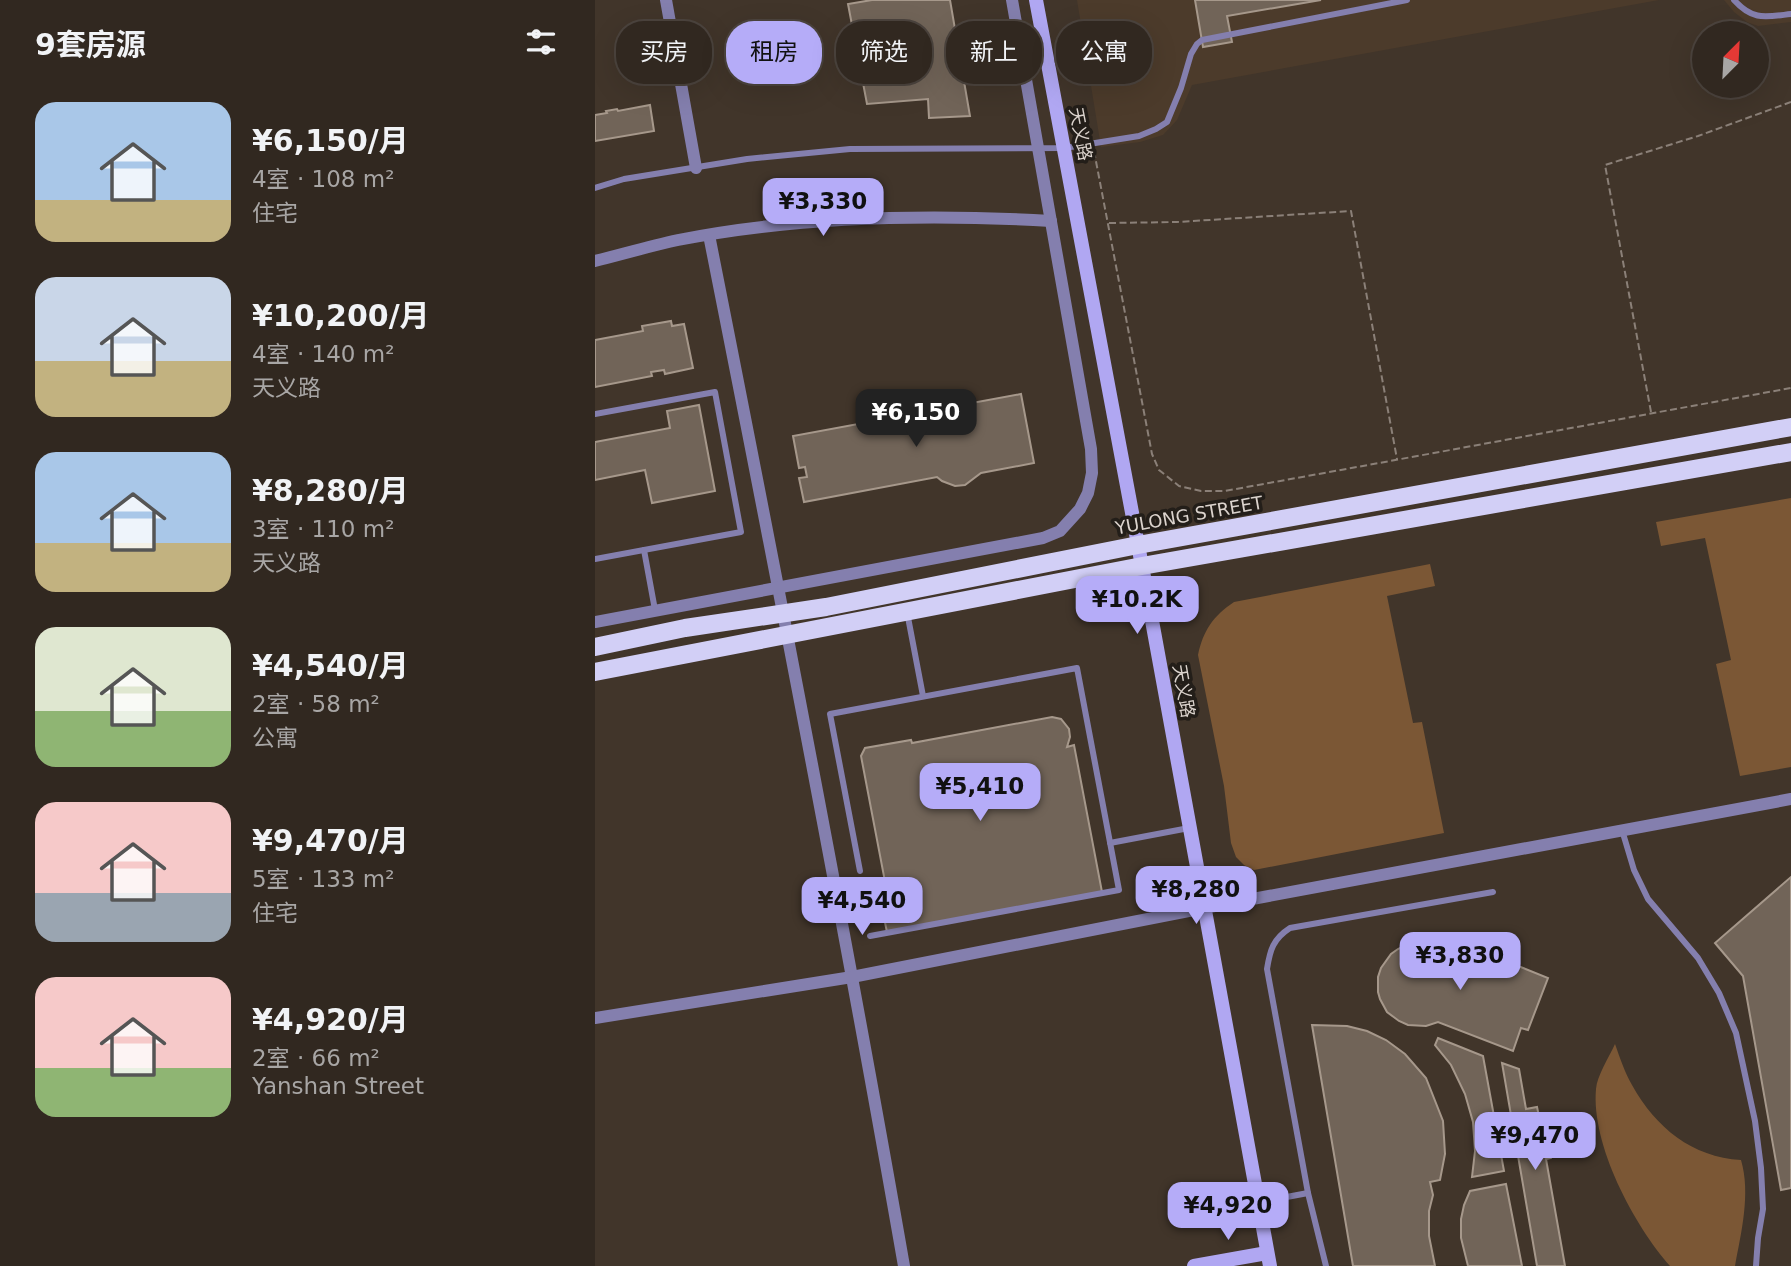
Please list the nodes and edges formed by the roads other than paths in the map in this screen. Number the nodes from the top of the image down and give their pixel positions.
1 (666, 0) edge
2 (1012, 0) edge
3 (1037, 0) edge
4 (1407, 0) edge
5 (1734, 0) edge
6 (1791, 14) edge
7 (1038, 148) junction
8 (1064, 148) junction
9 (696, 168) junction
10 (595, 188) edge
11 (1051, 220) junction
12 (709, 235) junction
13 (595, 261) edge
14 (595, 414) edge
15 (1791, 427) edge
16 (1791, 452) edge
17 (1138, 545) junction
18 (644, 550) junction
19 (595, 559) edge
20 (1142, 566) junction
21 (779, 588) junction
22 (656, 611) junction
23 (907, 611) junction
24 (783, 613) junction
25 (595, 622) edge
26 (787, 634) junction
27 (595, 647) edge
28 (595, 672) edge
29 (923, 696) junction
30 (1791, 799) edge
31 (1189, 828) junction
32 (1622, 830) junction
33 (1110, 843) junction
34 (860, 870) dead end
35 (1493, 892) dead end
36 (1204, 908) junction
37 (870, 936) dead end
38 (852, 977) junction
39 (595, 1018) edge
40 (1308, 1193) junction
41 (1258, 1203) junction
42 (1269, 1259) edge
43 (904, 1266) edge
44 (1194, 1266) edge
45 (1326, 1266) edge
46 (1756, 1266) edge

1 - 9 street
2 - 7 street
3 - 8 main road, 天义路
4 - 8 lane
5 - 6 lane
7 - 8 lane
7 - 9 lane
7 - 11 street
8 - 17 main road, 天义路
9 - 10 lane
11 - 12 street
11 - 21 street
12 - 13 street
12 - 21 street
14 - 18 lane
15 - 17 main road, YULONG STREET
16 - 20 main road
17 - 20 main road, 天义路
17 - 24 main road, YULONG STREET
18 - 19 lane
18 - 22 lane
20 - 23 main road
20 - 31 main road, 天义路
21 - 22 street
21 - 24 street
22 - 25 street
23 - 26 main road
23 - 29 lane
24 - 26 street
24 - 27 main road, YULONG STREET
26 - 28 main road
26 - 38 street
29 - 33 lane
29 - 34 lane
30 - 32 street
31 - 33 lane
31 - 36 main road, 天义路
32 - 36 street
32 - 46 lane
33 - 37 lane
35 - 40 lane
36 - 38 street
36 - 41 main road, 天义路
38 - 39 street
38 - 43 street
40 - 41 lane
40 - 45 lane
41 - 42 main road, 天义路
42 - 44 main road

